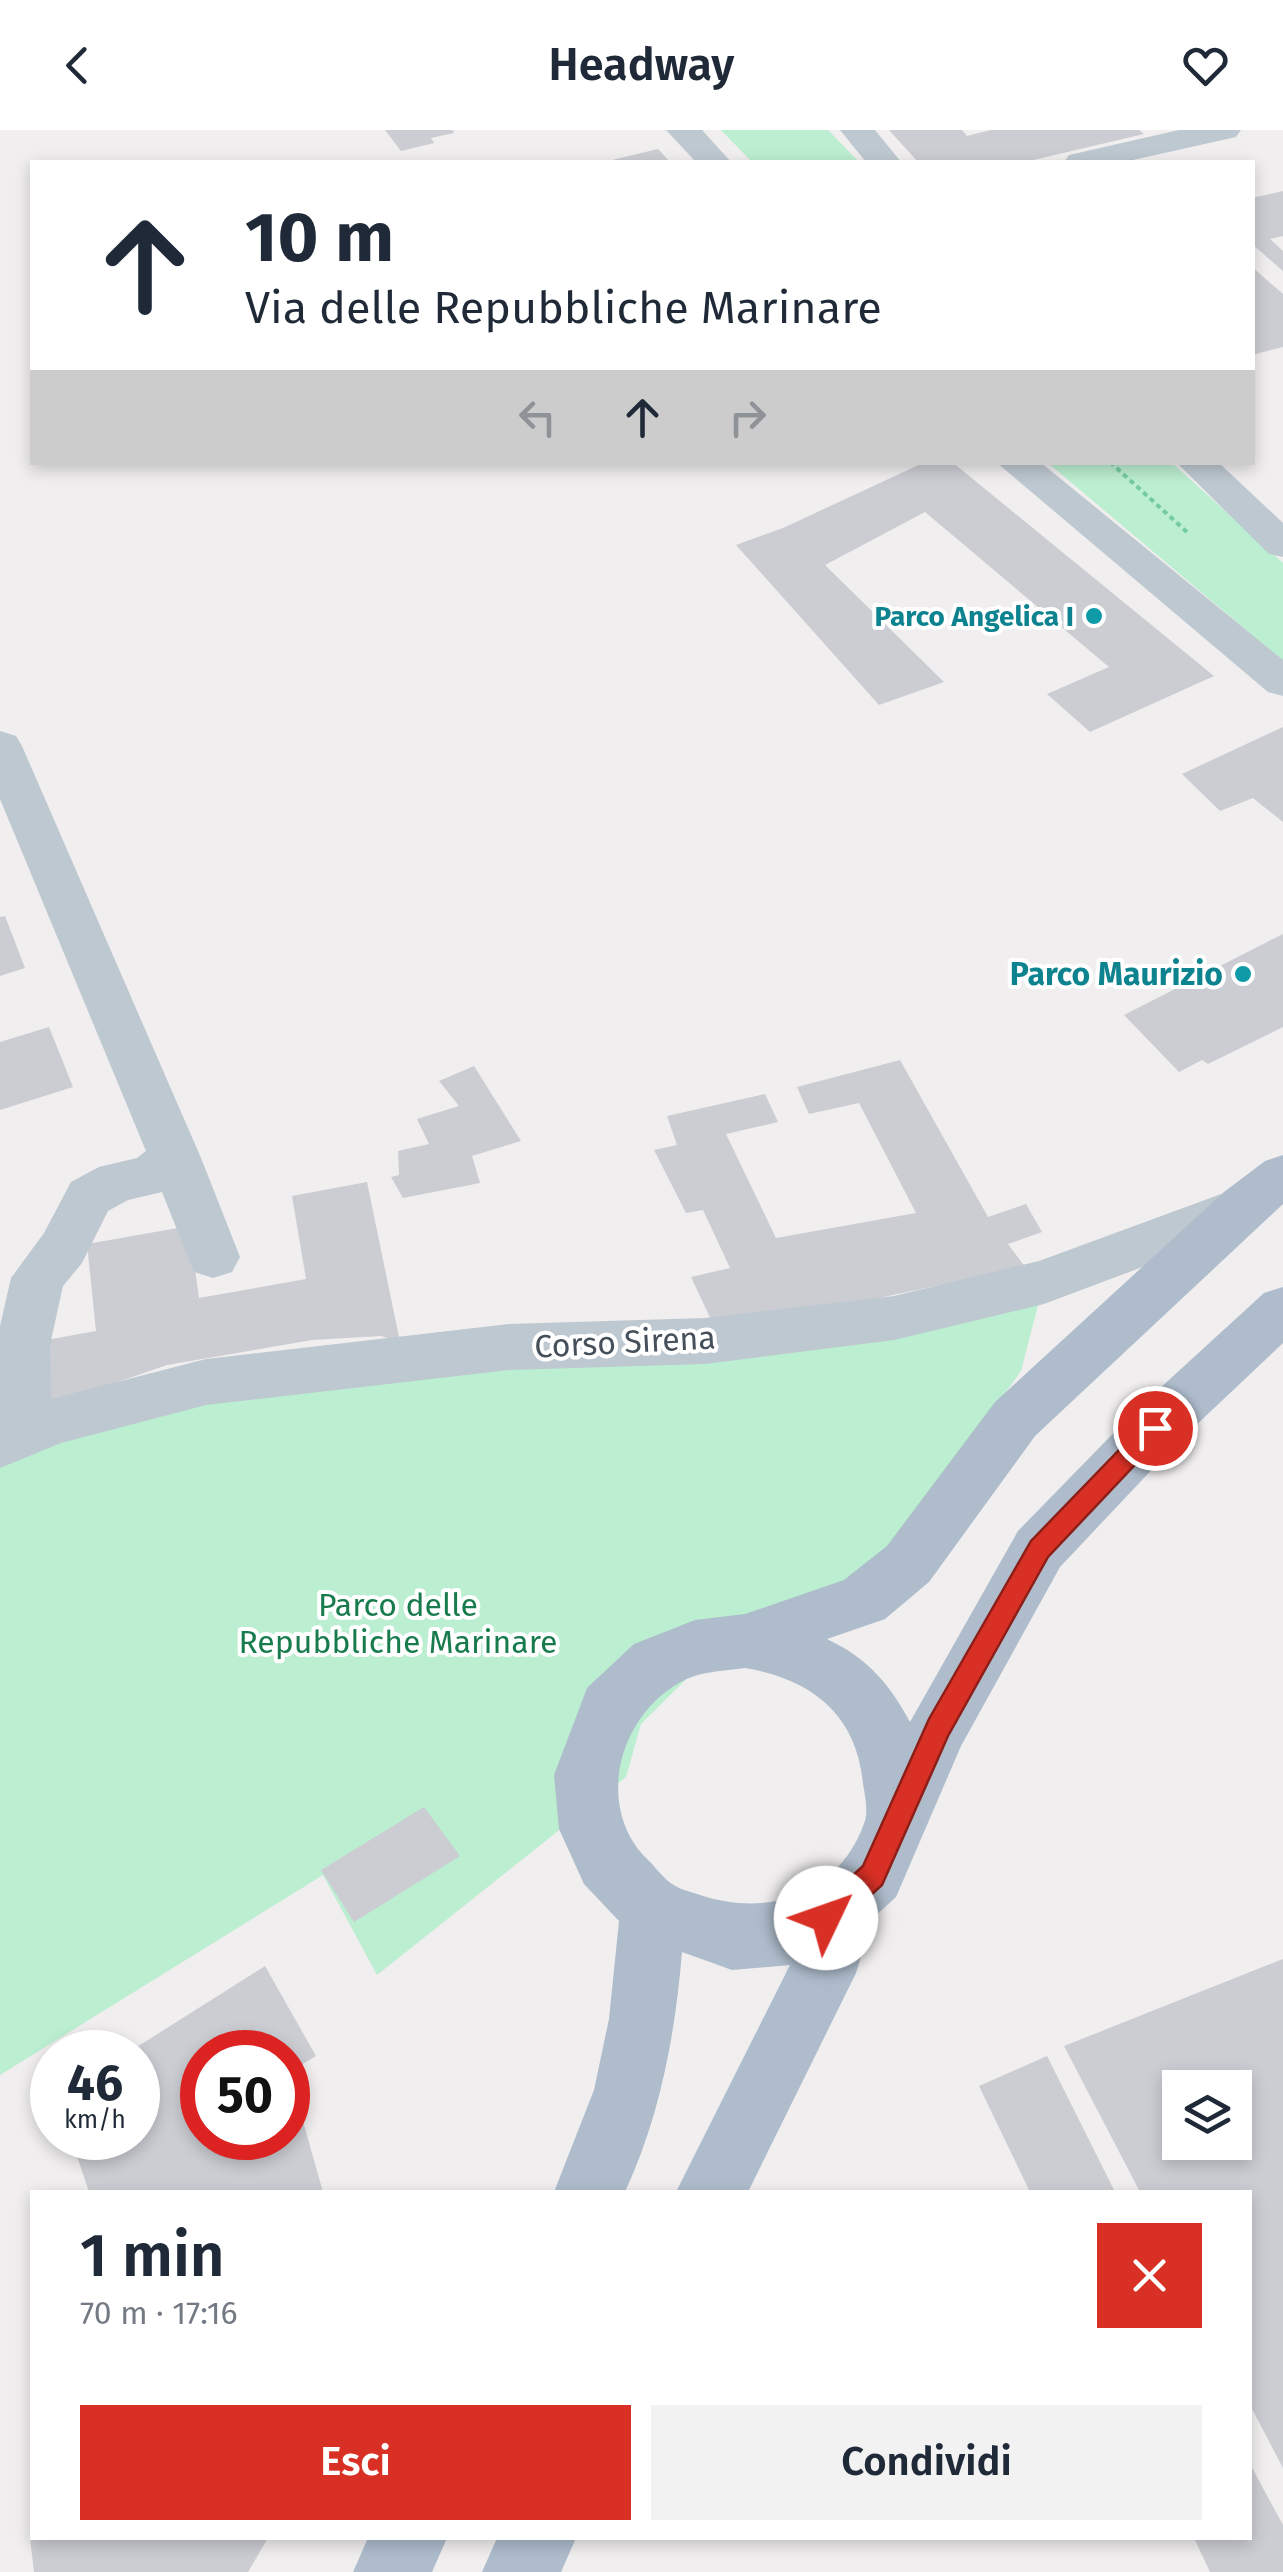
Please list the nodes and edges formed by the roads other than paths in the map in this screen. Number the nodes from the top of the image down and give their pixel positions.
1 (684, 130) edge
2 (857, 130) edge
3 (1224, 130) edge
4 (712, 160) edge
5 (882, 160) edge
6 (1090, 160) edge
7 (1019, 465) edge
8 (1198, 465) edge
9 (1283, 545) edge
10 (1283, 682) edge
11 (0, 746) edge
12 (175, 1158) junction
13 (1263, 1191) edge
14 (213, 1257) dead end
15 (1283, 1309) edge
16 (12, 1439) edge
17 (745, 1641) junction
18 (898, 1816) junction
19 (846, 1900) junction
20 (652, 1910) junction
21 (590, 2190) edge
22 (713, 2190) edge
23 (408, 2540) edge
24 (537, 2540) edge
25 (391, 2572) edge
26 (520, 2572) edge

1 - 4 street
2 - 5 street
3 - 6 street
7 - 10 street
8 - 9 street
11 - 12 street
12 - 14 street
12 - 16 street
13 - 16 street, Corso Sirena
13 - 17 main road
15 - 18 main road
17 - 18 main road
17 - 20 main road
18 - 19 main road
19 - 20 main road
19 - 22 main road
20 - 21 main road
23 - 25 main road
24 - 26 main road

